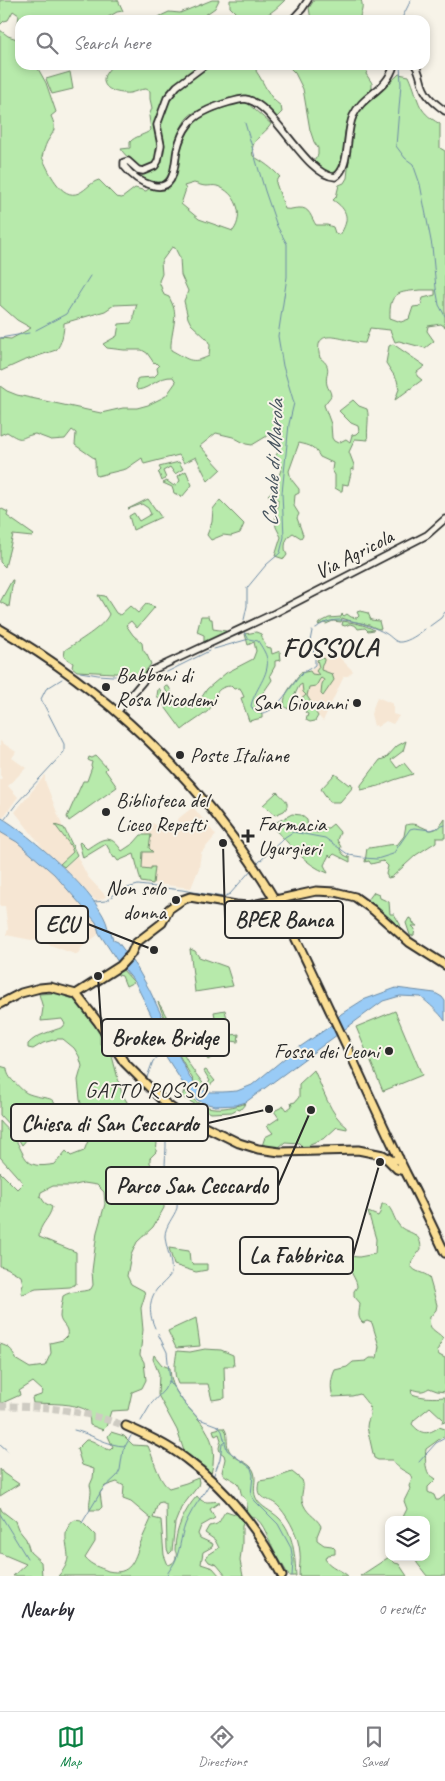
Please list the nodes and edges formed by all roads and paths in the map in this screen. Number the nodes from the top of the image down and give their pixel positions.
1 (308, 0) edge
2 (297, 15) edge
3 (198, 70) edge
4 (392, 70) edge
5 (417, 70) edge
6 (445, 110) edge
7 (445, 519) edge
8 (0, 629) edge
9 (117, 712) junction
10 (275, 900) junction
11 (445, 965) edge
12 (76, 994) junction
13 (0, 1004) edge
14 (398, 1155) junction
15 (383, 1156) junction
16 (405, 1171) junction
17 (445, 1253) edge
18 (126, 1426) tunnel mouth
19 (282, 1576) edge

1 - 2 street
3 - 4 street
5 - 6 street
7 - 9 street, Via Agricola
8 - 9 main road
9 - 10 main road
10 - 11 main road
10 - 12 main road
10 - 14 main road
12 - 13 main road
12 - 15 main road
14 - 15 main road
14 - 16 main road
15 - 16 main road
16 - 17 main road
18 - 19 main road

